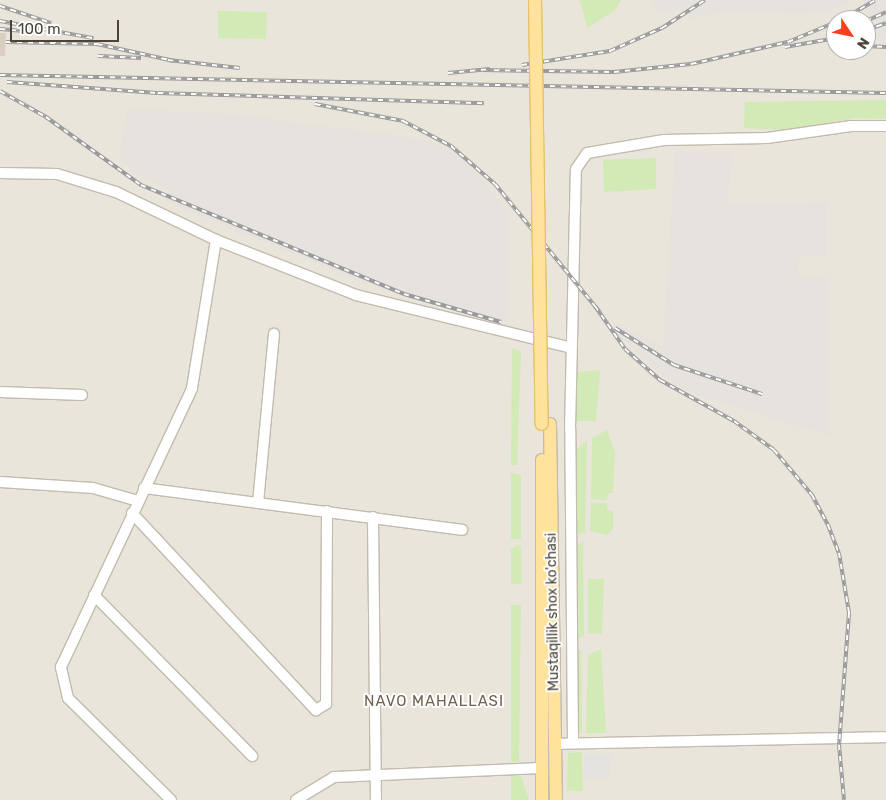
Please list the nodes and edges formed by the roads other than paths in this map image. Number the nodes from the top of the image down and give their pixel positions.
1 (535, 0) edge
2 (543, 0) edge
3 (886, 126) edge
4 (0, 173) edge
5 (216, 240) junction
6 (274, 334) dead end
7 (571, 348) junction
8 (0, 392) edge
9 (82, 395) dead end
10 (546, 424) junction
11 (0, 482) edge
12 (144, 488) junction
13 (138, 501) junction
14 (258, 503) junction
15 (327, 511) junction
16 (132, 514) junction
17 (373, 517) junction
18 (462, 530) dead end
19 (94, 595) junction
20 (547, 636) junction
21 (886, 737) edge
22 (573, 743) junction
23 (555, 744) junction
24 (252, 756) dead end
25 (542, 768) junction
26 (377, 772) junction
27 (170, 800) edge
28 (296, 800) edge
29 (376, 800) edge
30 (542, 800) edge
31 (556, 800) edge

1 - 10 main road, bridge
2 - 10 main road
3 - 7 street
4 - 5 street
5 - 7 street
5 - 12 street
6 - 14 street
7 - 22 street
8 - 9 street
10 - 20 main road, Mustaqillik shox ko'chasi
11 - 13 street
12 - 13 street
12 - 14 street
13 - 16 street
14 - 15 street
15 - 16 street
15 - 17 street
16 - 19 street
17 - 18 street
17 - 26 street
19 - 24 street
19 - 27 street
20 - 23 main road, Mustaqillik shox ko'chasi
20 - 25 main road, Mustaqillik shox ko'chasi
21 - 22 street
22 - 23 street
23 - 31 main road, Mustaqillik shox ko'chasi
25 - 26 street
25 - 30 main road, Mustaqillik shox ko'chasi
26 - 28 street
26 - 29 street

